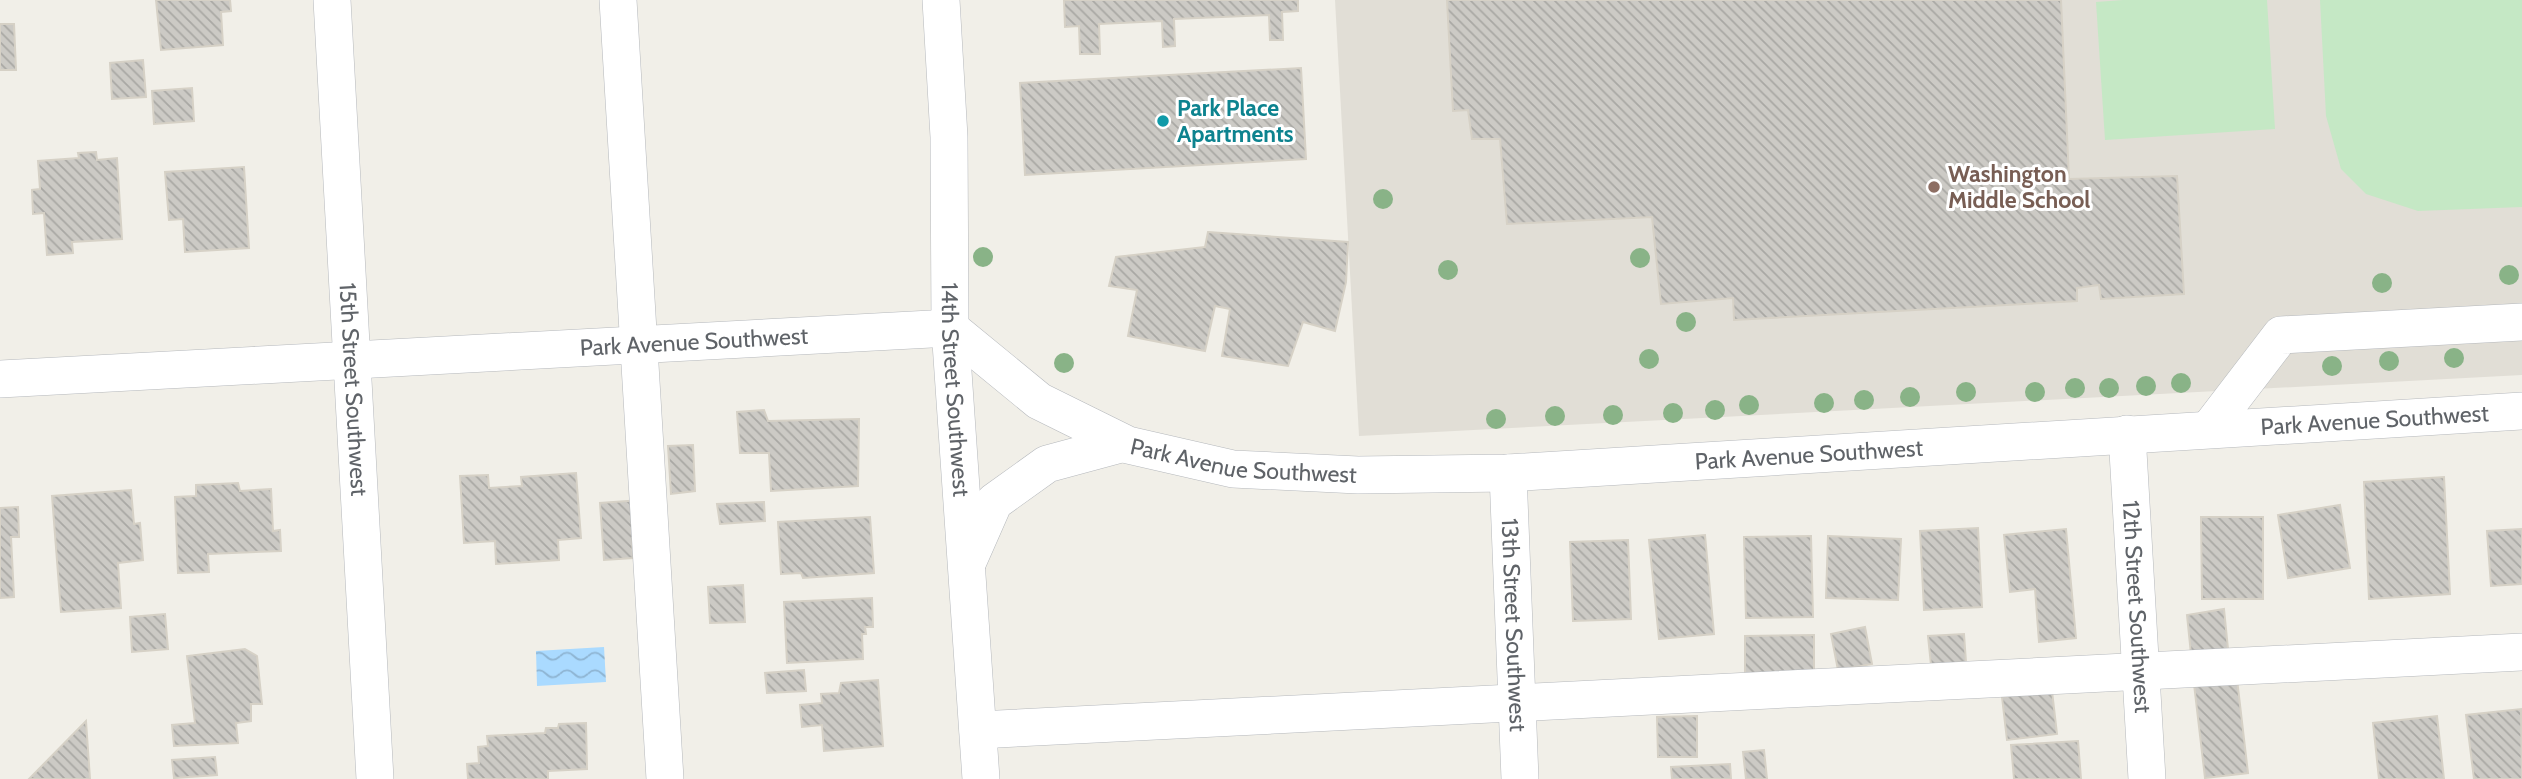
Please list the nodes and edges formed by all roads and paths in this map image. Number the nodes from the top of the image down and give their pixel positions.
1 (332, 0) edge
2 (618, 0) edge
3 (941, 0) edge
4 (2522, 322) edge
5 (950, 328) junction
6 (638, 345) junction
7 (352, 360) junction
8 (0, 379) edge
9 (2522, 411) edge
10 (2209, 429) junction
11 (2127, 434) junction
12 (1121, 443) junction
13 (1508, 473) junction
14 (966, 565) junction
15 (2522, 652) edge
16 (2141, 672) junction
17 (1517, 703) junction
18 (978, 730) junction
19 (375, 779) edge
20 (665, 779) edge
21 (981, 779) edge
22 (1520, 779) edge
23 (2147, 779) edge

1 - 7 street, 15th Street Southwest
2 - 6 street
3 - 5 street, 14th Street Southwest
4 - 10 street
5 - 6 street, Park Avenue Southwest
5 - 12 street, Park Avenue Southwest
5 - 14 street, 14th Street Southwest
6 - 7 street, Park Avenue Southwest
6 - 20 street
7 - 8 street, Park Avenue Southwest
7 - 19 street, 15th Street Southwest
9 - 10 street, Park Avenue Southwest
10 - 11 street, Park Avenue Southwest
11 - 13 street, Park Avenue Southwest
11 - 16 street, 12th Street Southwest
12 - 13 street, Park Avenue Southwest
12 - 14 street
13 - 17 street, 13th Street Southwest
14 - 18 street, 14th Street Southwest
15 - 16 street
16 - 17 street
16 - 23 street, 12th Street Southwest
17 - 18 street
17 - 22 street, 13th Street Southwest
18 - 21 street, 14th Street Southwest

